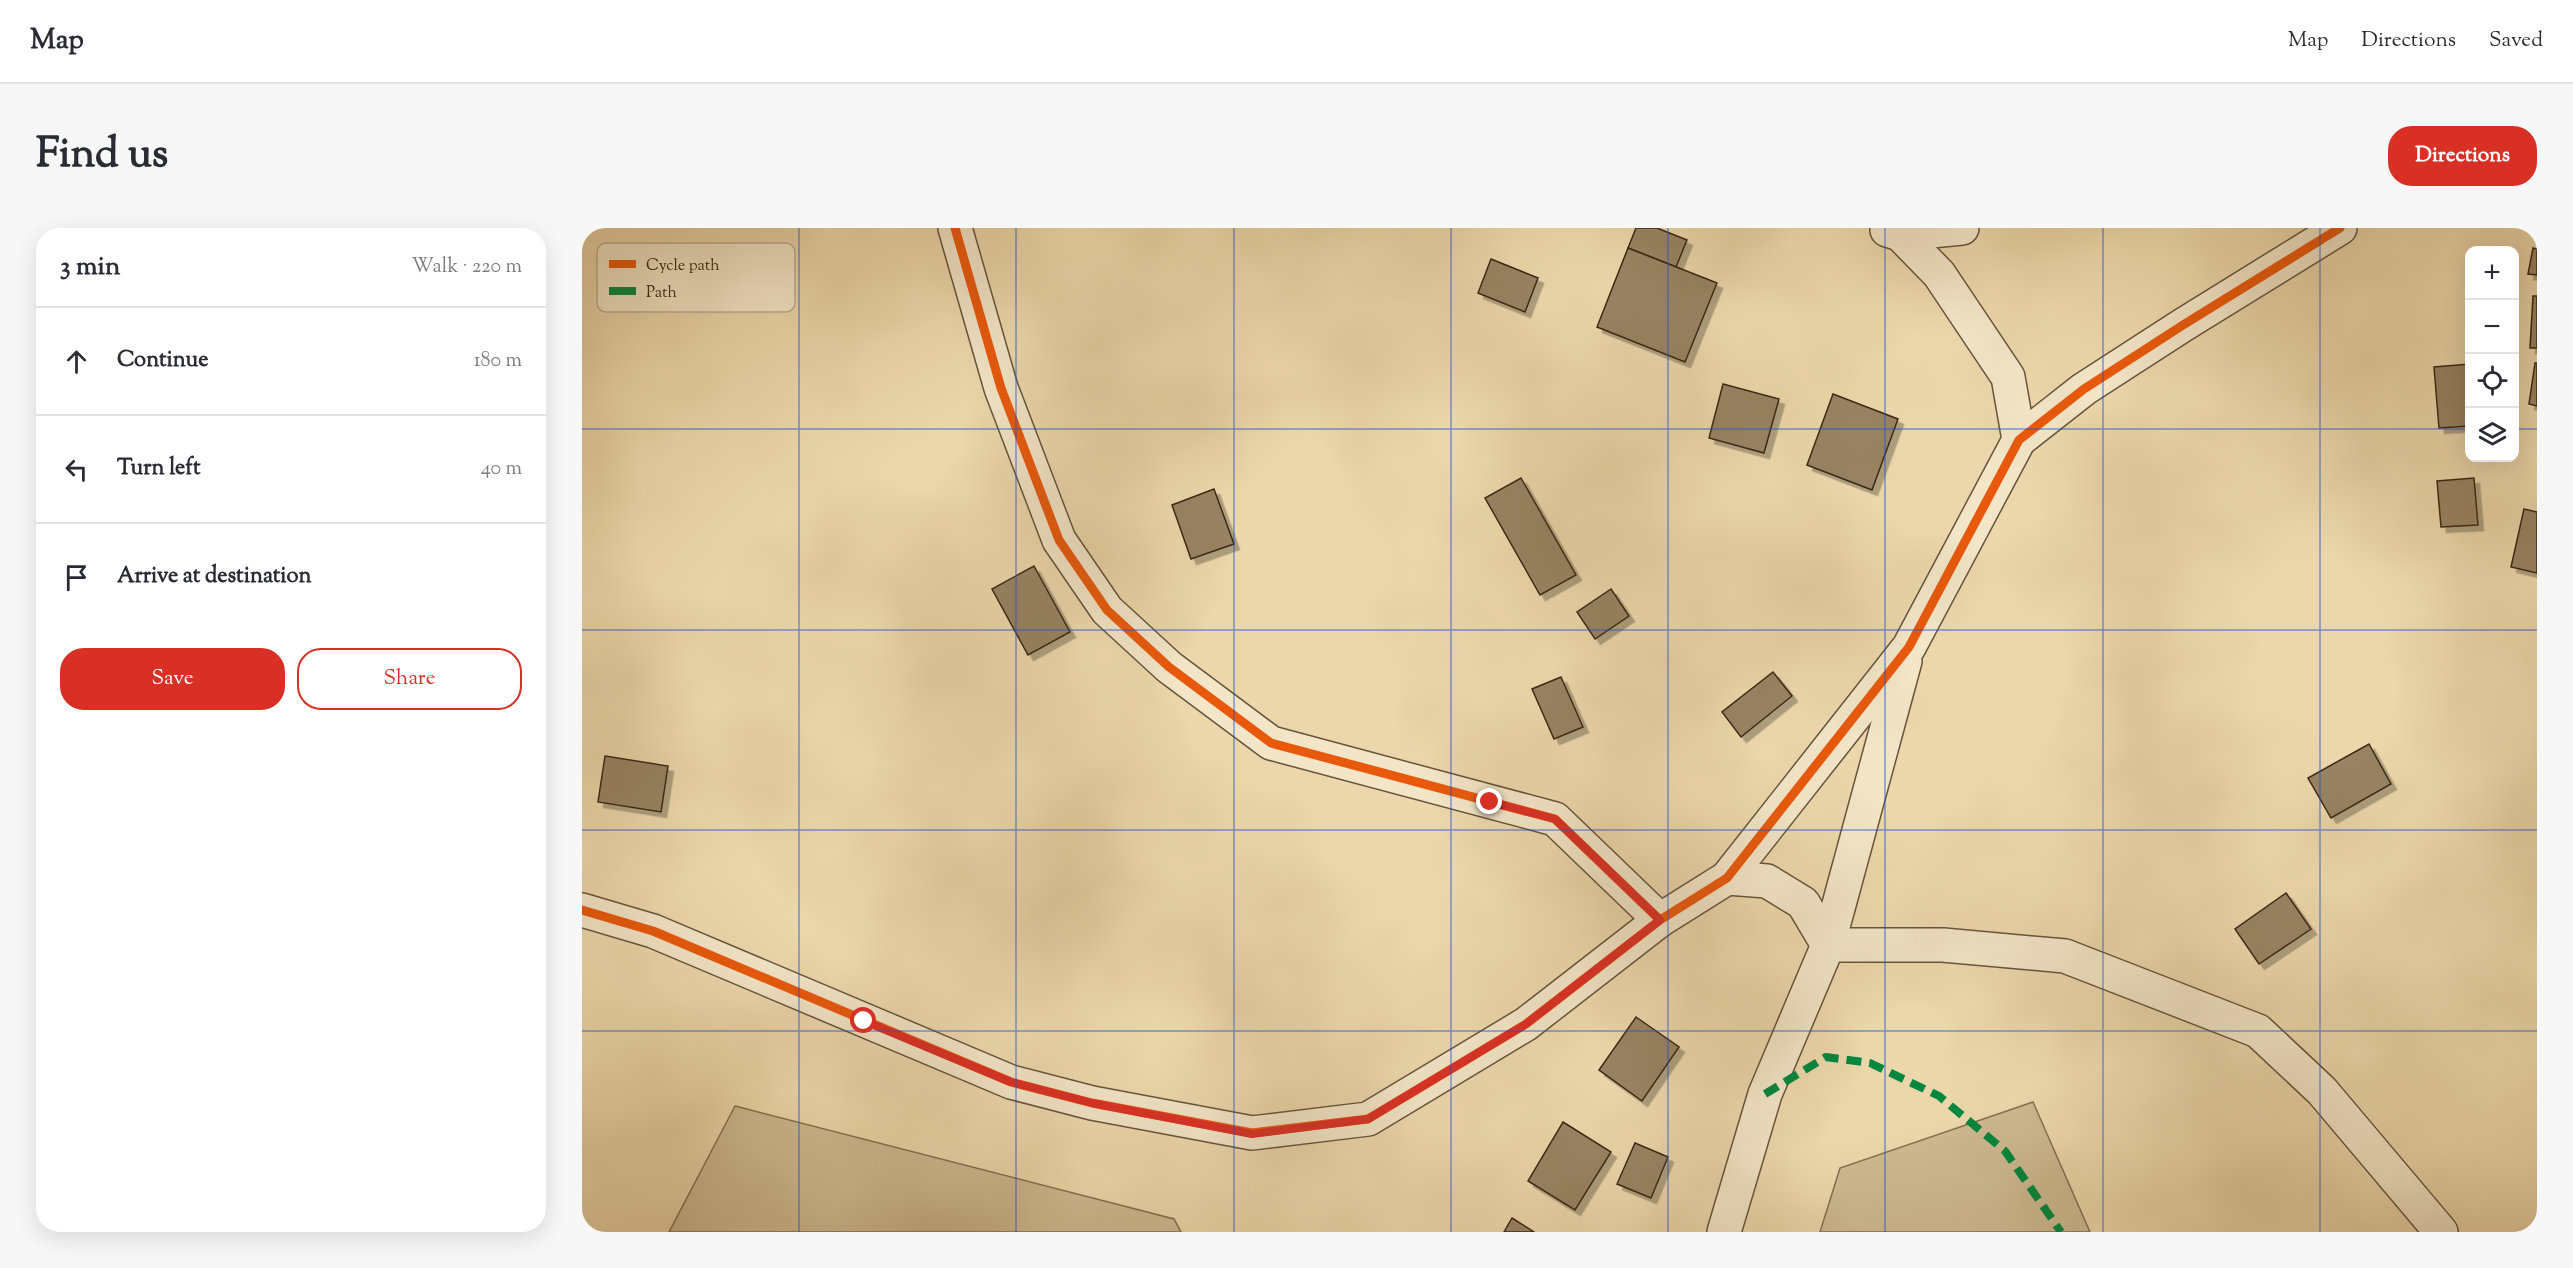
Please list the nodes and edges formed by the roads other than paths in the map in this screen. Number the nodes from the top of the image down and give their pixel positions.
1 (954, 228) edge
2 (1962, 228) edge
3 (2340, 228) edge
4 (1890, 231) edge
5 (2019, 440) junction
6 (1908, 647) junction
7 (1727, 878) junction
8 (582, 910) edge
9 (1660, 920) junction
10 (1828, 945) junction
11 (1724, 1232) edge
12 (2441, 1232) edge

1 - 9 street
2 - 4 street
3 - 5 street
4 - 5 street
5 - 6 street
6 - 7 street
6 - 10 street
7 - 9 street
7 - 10 street
8 - 9 street
10 - 11 street
10 - 12 street

